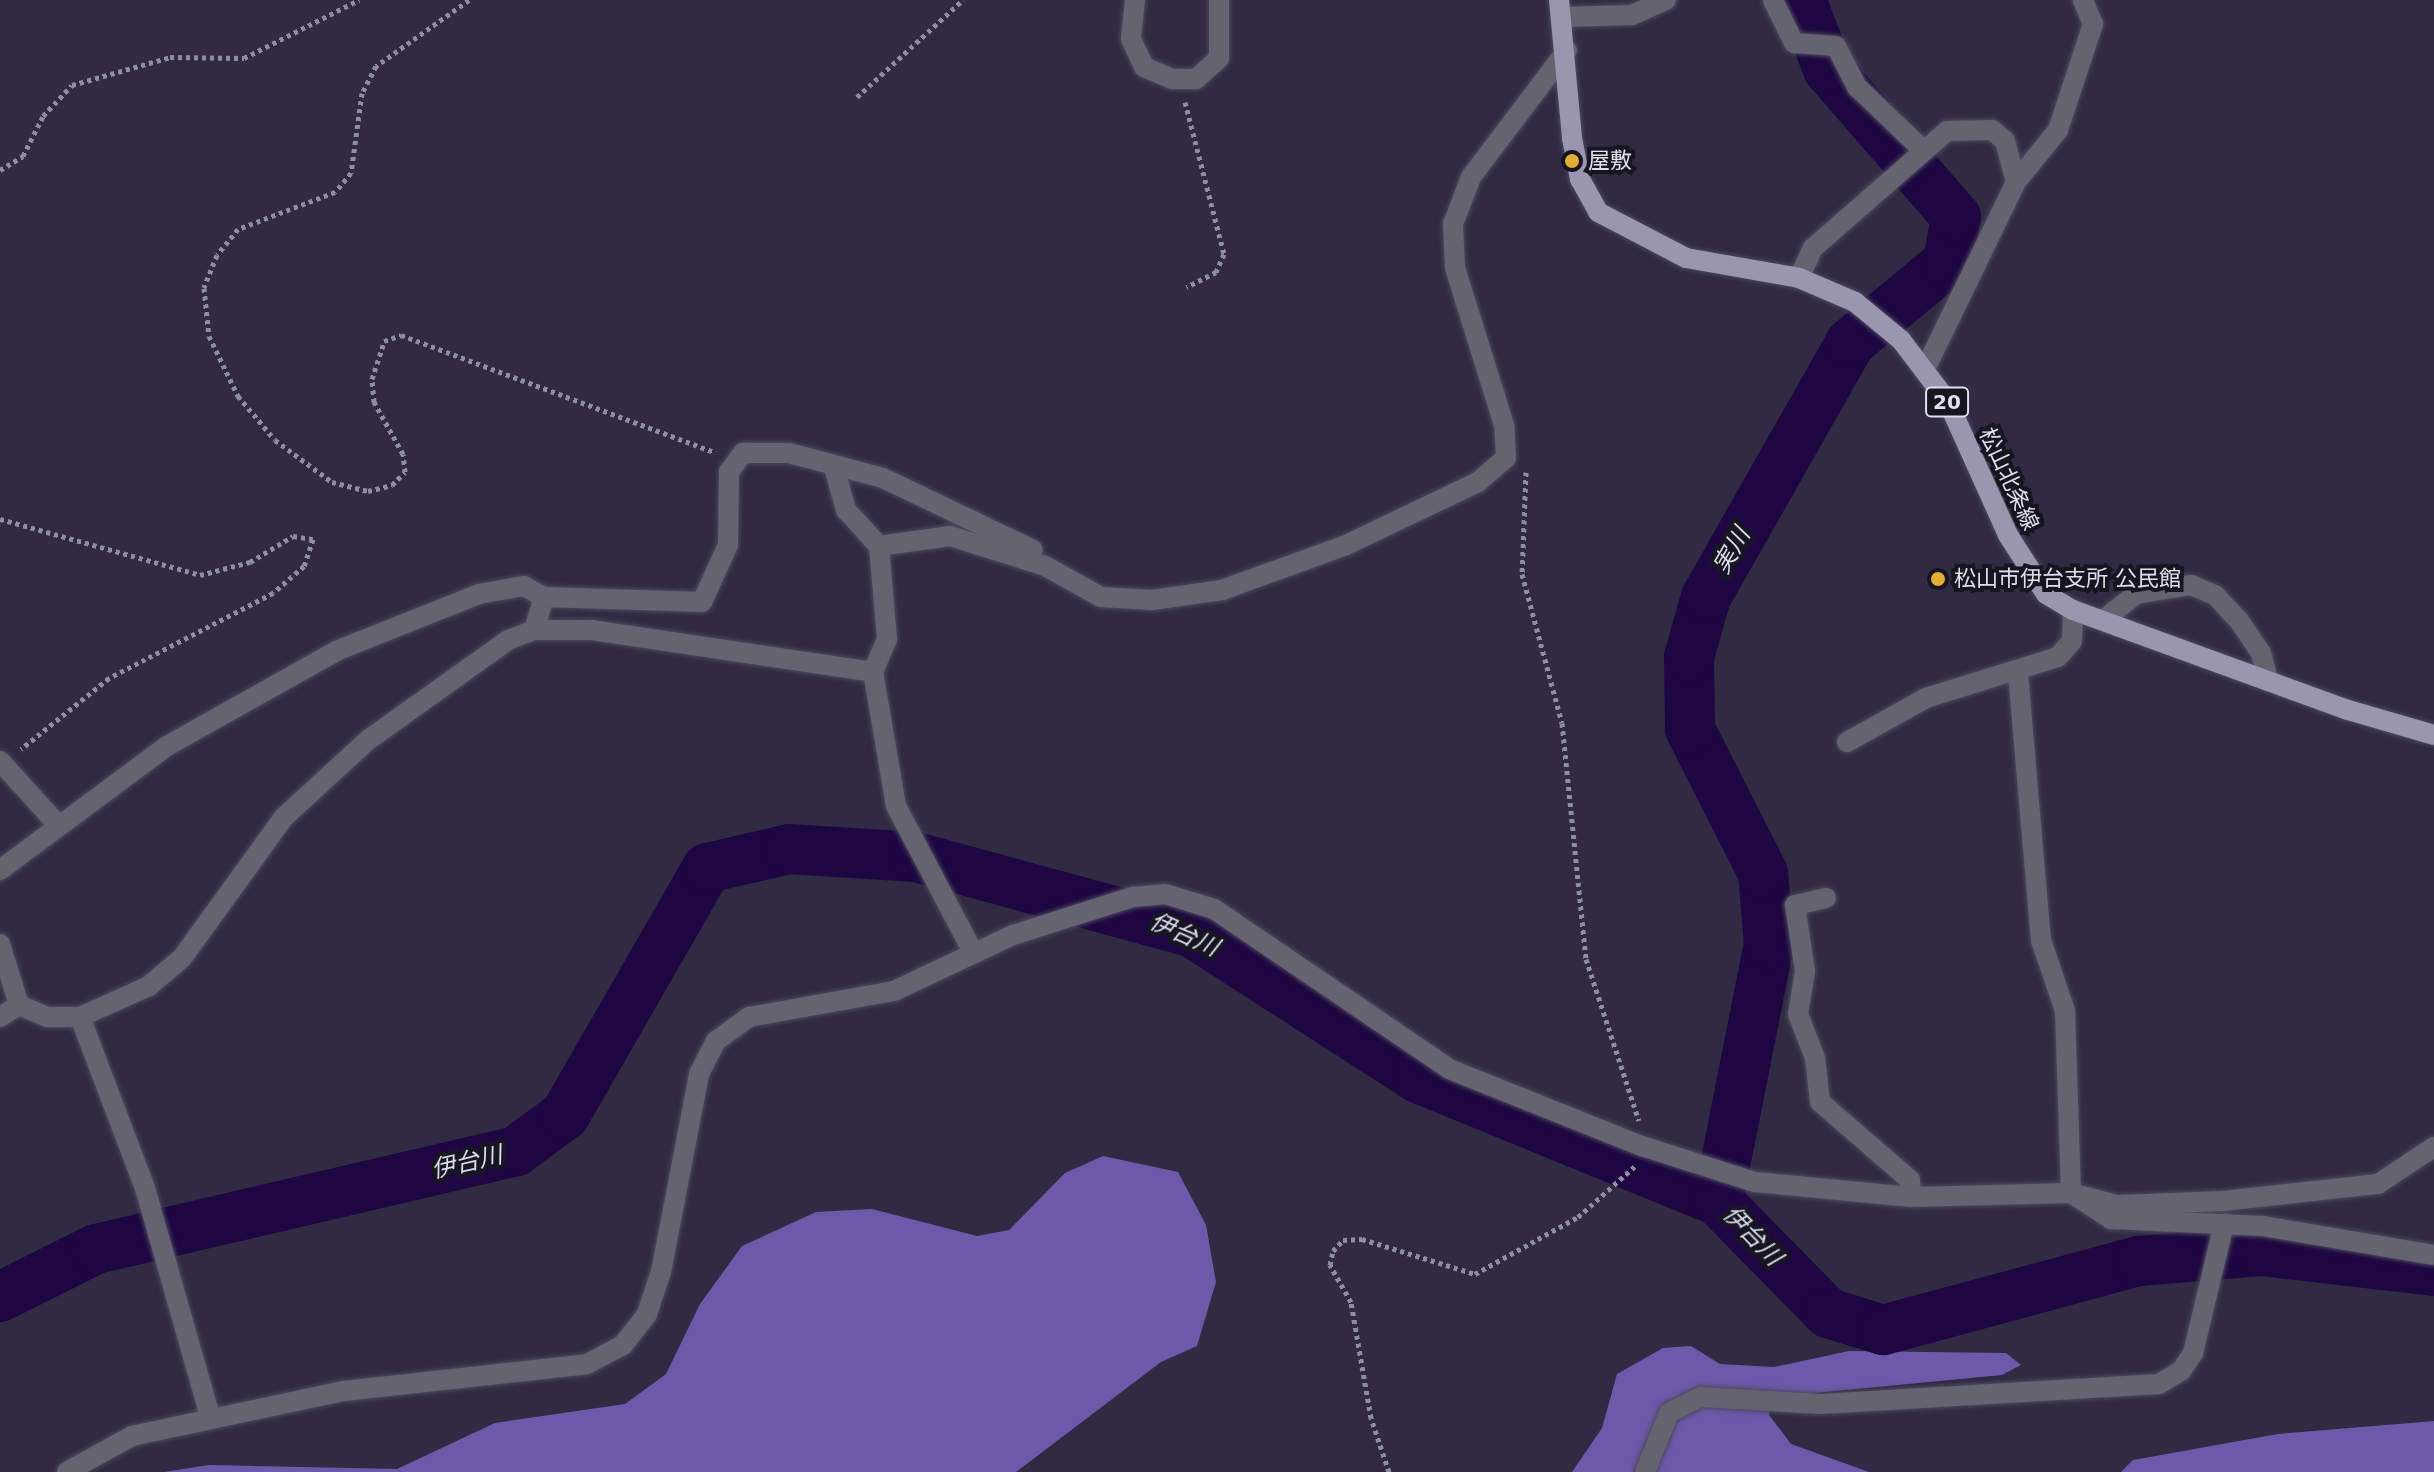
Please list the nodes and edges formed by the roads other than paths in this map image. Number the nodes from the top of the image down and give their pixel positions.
1 (1135, 0) edge
2 (1219, 0) edge
3 (1666, 0) edge
4 (1773, 0) edge
5 (2083, 0) edge
6 (1561, 9) edge
7 (1567, 50) junction
8 (1921, 152) junction
9 (2016, 182) junction
10 (1799, 278) junction
11 (1926, 367) junction
12 (834, 467) junction
13 (879, 546) junction
14 (1045, 566) junction
15 (544, 597) junction
16 (2073, 610) junction
17 (2103, 620) junction
18 (534, 630) junction
19 (873, 672) junction
20 (2018, 673) junction
21 (2268, 680) junction
22 (2434, 735) edge
23 (1847, 742) dead end
24 (6, 764) edge
25 (58, 825) junction
26 (0, 870) edge
27 (1826, 898) dead end
28 (0, 944) edge
29 (973, 952) junction
30 (19, 1005) junction
31 (0, 1017) edge
32 (80, 1017) junction
33 (2434, 1147) edge
34 (2071, 1193) junction
35 (1911, 1197) junction
36 (2222, 1234) junction
37 (2434, 1255) edge
38 (211, 1419) junction
39 (67, 1472) edge
40 (1645, 1472) edge

1 - 2 street
3 - 6 street
4 - 8 street
5 - 9 street
6 - 7 main road, 松山北条線 / 20
7 - 10 main road, 松山北条線 / 20
7 - 14 street
8 - 9 street
8 - 10 street
9 - 11 street
10 - 11 main road, 松山北条線 / 20
11 - 16 main road, 松山北条線 / 20
12 - 13 street
12 - 14 street
12 - 15 street
13 - 14 street
13 - 19 street
15 - 18 street
15 - 25 street
16 - 17 main road, 松山北条線 / 20
16 - 20 street
17 - 21 main road, 松山北条線 / 20
17 - 21 street
18 - 19 street
18 - 32 street
19 - 29 street
20 - 23 street
20 - 34 street
21 - 22 main road, 松山北条線 / 20
24 - 25 street
25 - 26 street
27 - 35 street
28 - 30 street
29 - 35 street
29 - 38 street
30 - 31 street
30 - 32 street
32 - 38 street
33 - 34 street
34 - 35 street
34 - 36 street
36 - 37 street
36 - 40 street
38 - 39 street

